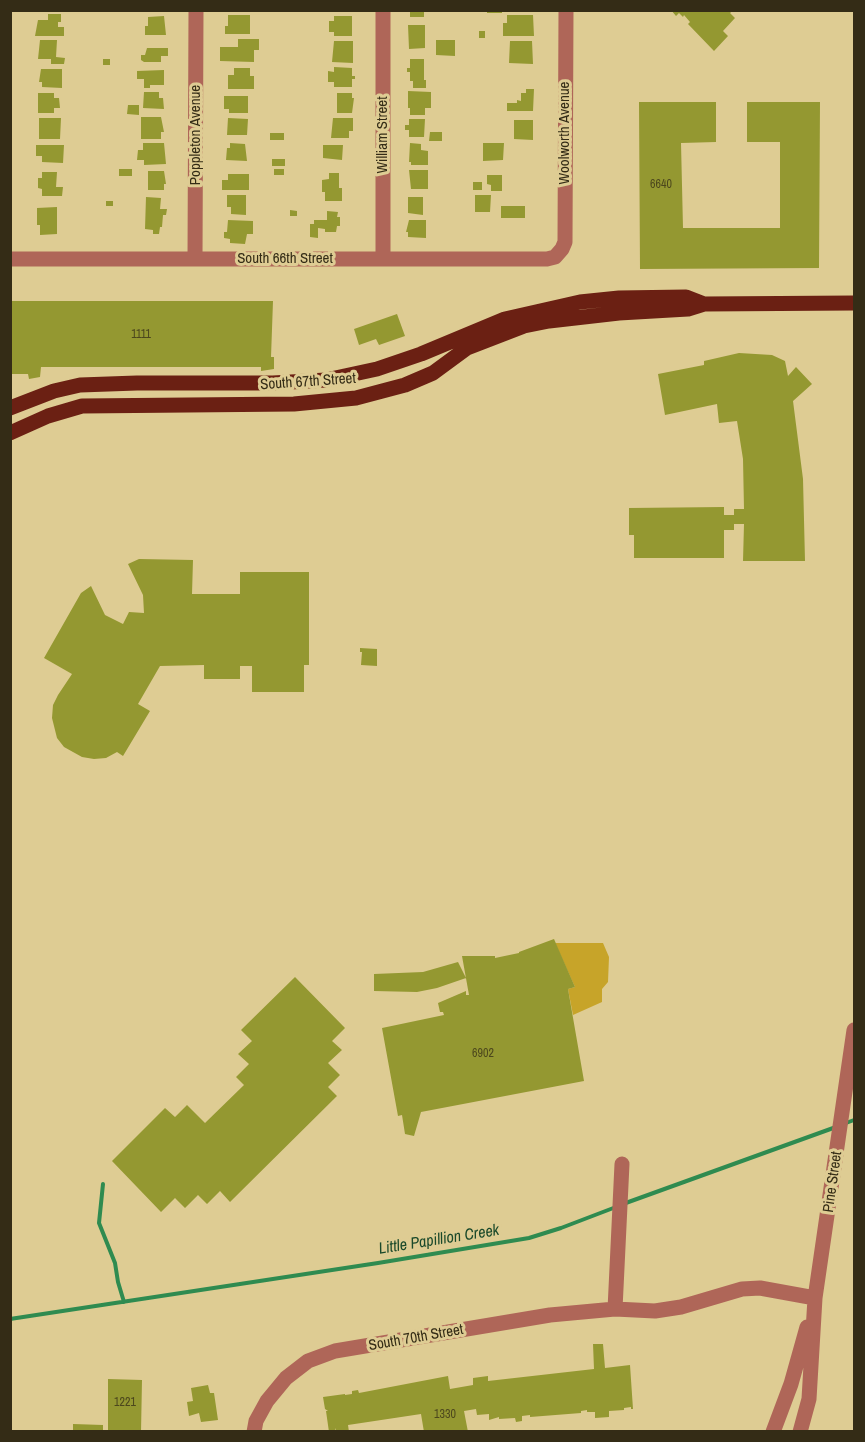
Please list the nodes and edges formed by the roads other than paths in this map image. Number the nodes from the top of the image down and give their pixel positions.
1 (196, 10) edge
2 (382, 10) edge
3 (566, 10) edge
4 (558, 254) joint
5 (10, 259) edge
6 (382, 259) junction
7 (195, 260) junction
8 (855, 303) edge
9 (704, 304) junction
10 (108, 384) junction
11 (10, 408) edge
12 (26, 425) junction
13 (10, 433) edge
14 (855, 1030) edge
15 (622, 1164) dead end
16 (815, 1298) junction
17 (615, 1309) junction
18 (254, 1431) edge
19 (773, 1431) edge
20 (800, 1431) edge

1 - 7 street, Poppleton Avenue
2 - 6 street, William Street
3 - 4 street, Woolworth Avenue
4 - 6 street, South 66th Street
5 - 7 street, South 66th Street
6 - 7 street, South 66th Street
8 - 9 main road, South 67th Street
9 - 10 main road, South 67th Street
9 - 12 main road, South 67th Street
10 - 11 main road, South 67th Street
10 - 12 main road
12 - 13 main road, South 67th Street
14 - 16 street, Pine Street
15 - 17 street
16 - 17 street, South 70th Street
16 - 19 street, Pine Street
16 - 20 street, Pine Street
17 - 18 street, South 70th Street

